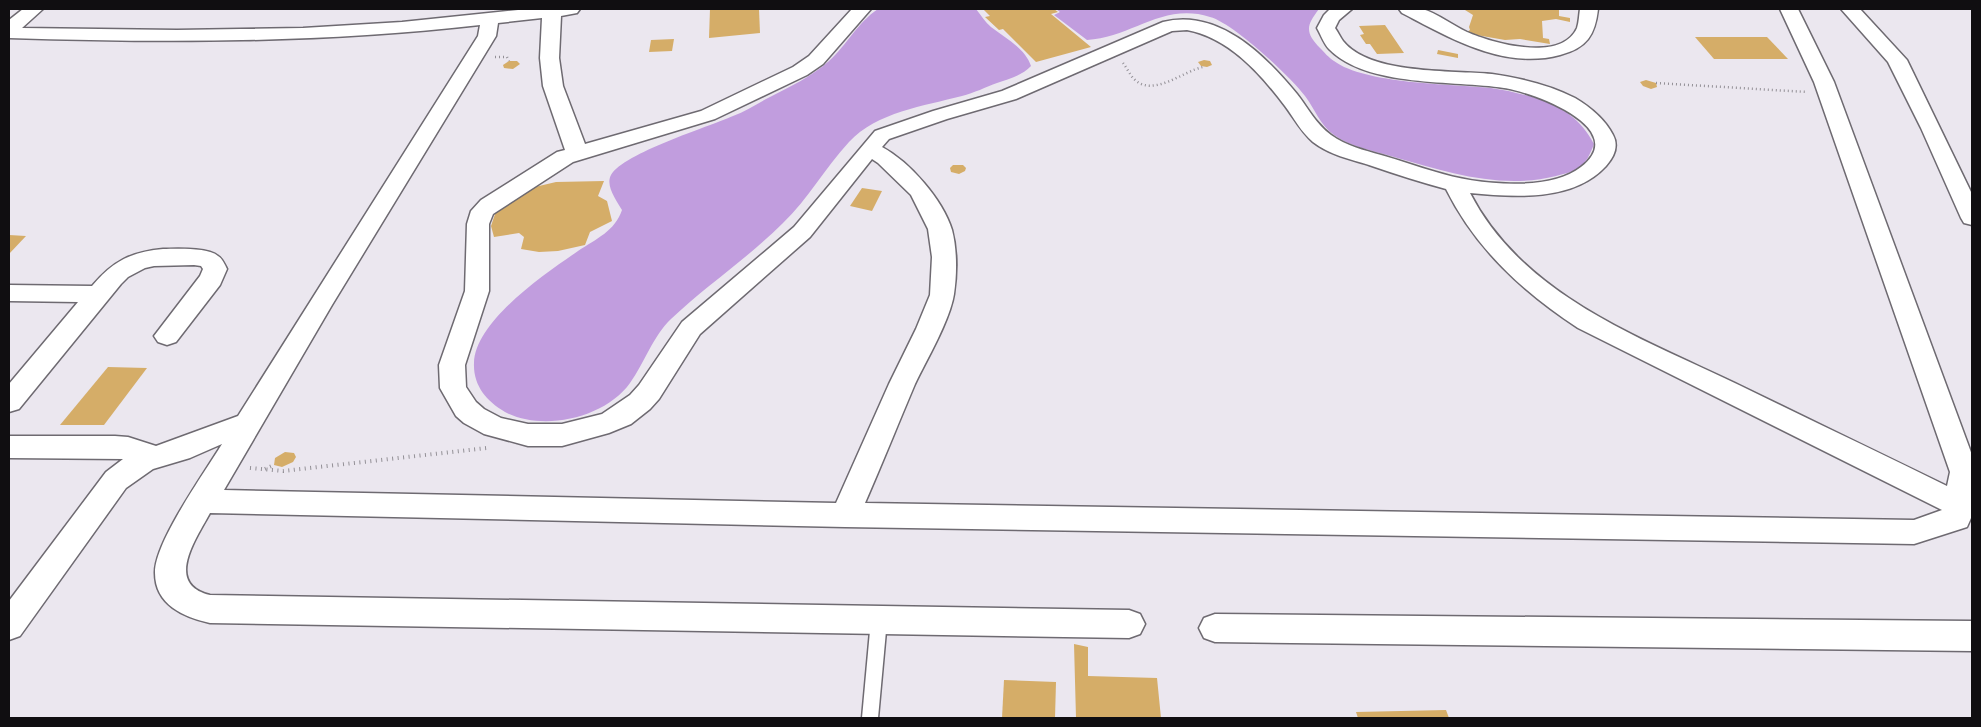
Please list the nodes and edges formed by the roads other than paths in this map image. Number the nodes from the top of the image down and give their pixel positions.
1 (34, 9) edge
2 (571, 9) edge
3 (862, 9) edge
4 (1343, 9) edge
5 (1408, 9) edge
6 (1589, 9) edge
7 (1785, 9) edge
8 (1850, 9) edge
9 (552, 10) edge
10 (490, 14) edge
11 (9, 29) edge
12 (9, 33) edge
13 (869, 149) junction
14 (576, 153) junction
15 (1454, 185) junction
16 (1972, 218) edge
17 (9, 293) edge
18 (99, 294) junction
19 (167, 336) dead end
20 (9, 402) edge
21 (247, 424) junction
22 (9, 446) edge
23 (164, 454) junction
24 (220, 471) junction
25 (203, 500) junction
26 (1959, 505) junction
27 (845, 515) junction
28 (879, 620) junction
29 (1128, 624) dead end
30 (9, 626) edge
31 (1215, 628) dead end
32 (1972, 636) edge
33 (870, 718) edge

1 - 11 street
2 - 9 street
3 - 14 street
4 - 15 street
5 - 6 street
7 - 26 street
8 - 16 street
9 - 10 street
9 - 14 street
10 - 12 street
10 - 21 street
13 - 14 street
13 - 15 street
13 - 27 street
15 - 26 street
17 - 18 street
18 - 19 street
18 - 20 street
21 - 23 street
21 - 24 street
22 - 23 street
23 - 24 street
23 - 30 street
24 - 25 street
25 - 27 street
25 - 28 street
26 - 27 street
28 - 29 street
28 - 33 lane
31 - 32 street

